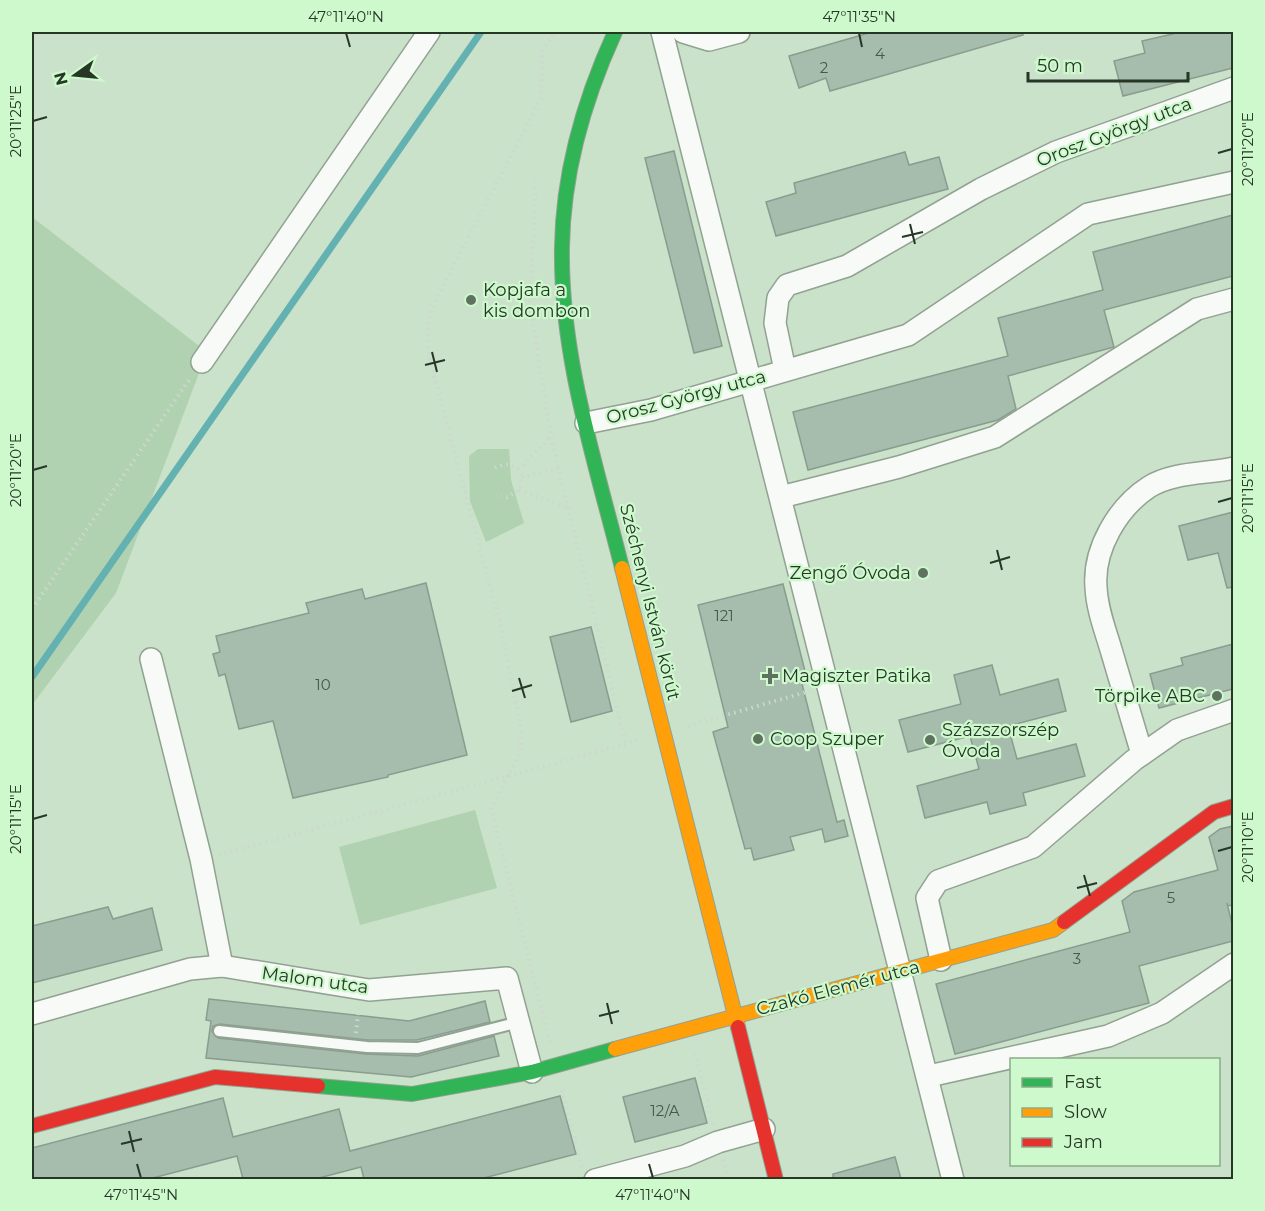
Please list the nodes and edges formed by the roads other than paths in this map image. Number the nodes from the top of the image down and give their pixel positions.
1 (429, 32) edge
2 (615, 32) edge
3 (662, 32) edge
4 (683, 32) edge
5 (739, 32) edge
6 (1233, 88) edge
7 (1233, 182) edge
8 (1233, 299) edge
9 (202, 362) road end
10 (785, 370) junction
11 (751, 380) junction
12 (586, 423) junction
13 (1233, 468) edge
14 (781, 497) junction
15 (151, 659) dead end
16 (1233, 710) edge
17 (1142, 754) junction
18 (1233, 806) edge
19 (941, 960) junction
20 (1233, 964) edge
21 (222, 966) junction
22 (902, 970) junction
23 (32, 1014) edge
24 (735, 1017) junction
25 (519, 1022) junction
26 (219, 1031) dead end
27 (532, 1072) junction
28 (929, 1076) junction
29 (32, 1126) edge
30 (764, 1129) junction
31 (589, 1174) edge
32 (776, 1179) edge
33 (954, 1179) edge

1 - 9 street
2 - 12 street, Széchenyi István körút
3 - 11 street
4 - 5 street
6 - 10 street, Orosz György utca
7 - 10 street, Orosz György utca
8 - 14 street
10 - 11 street, Orosz György utca
11 - 12 street, Orosz György utca
11 - 14 street
12 - 24 street, Széchenyi István körút
13 - 17 street
14 - 22 street
15 - 21 street
16 - 17 street, Czakó Elemér utca
17 - 19 street, Czakó Elemér utca
18 - 19 street, Czakó Elemér utca
19 - 22 street, Czakó Elemér utca
20 - 28 street
21 - 23 street, Malom utca
21 - 25 street, Malom utca
22 - 24 street, Czakó Elemér utca
22 - 28 street
24 - 27 street
24 - 30 street, Széchenyi István körút
25 - 26 lane
25 - 27 street, Malom utca
27 - 29 street
28 - 33 street
30 - 31 street
30 - 32 street, Széchenyi István körút

